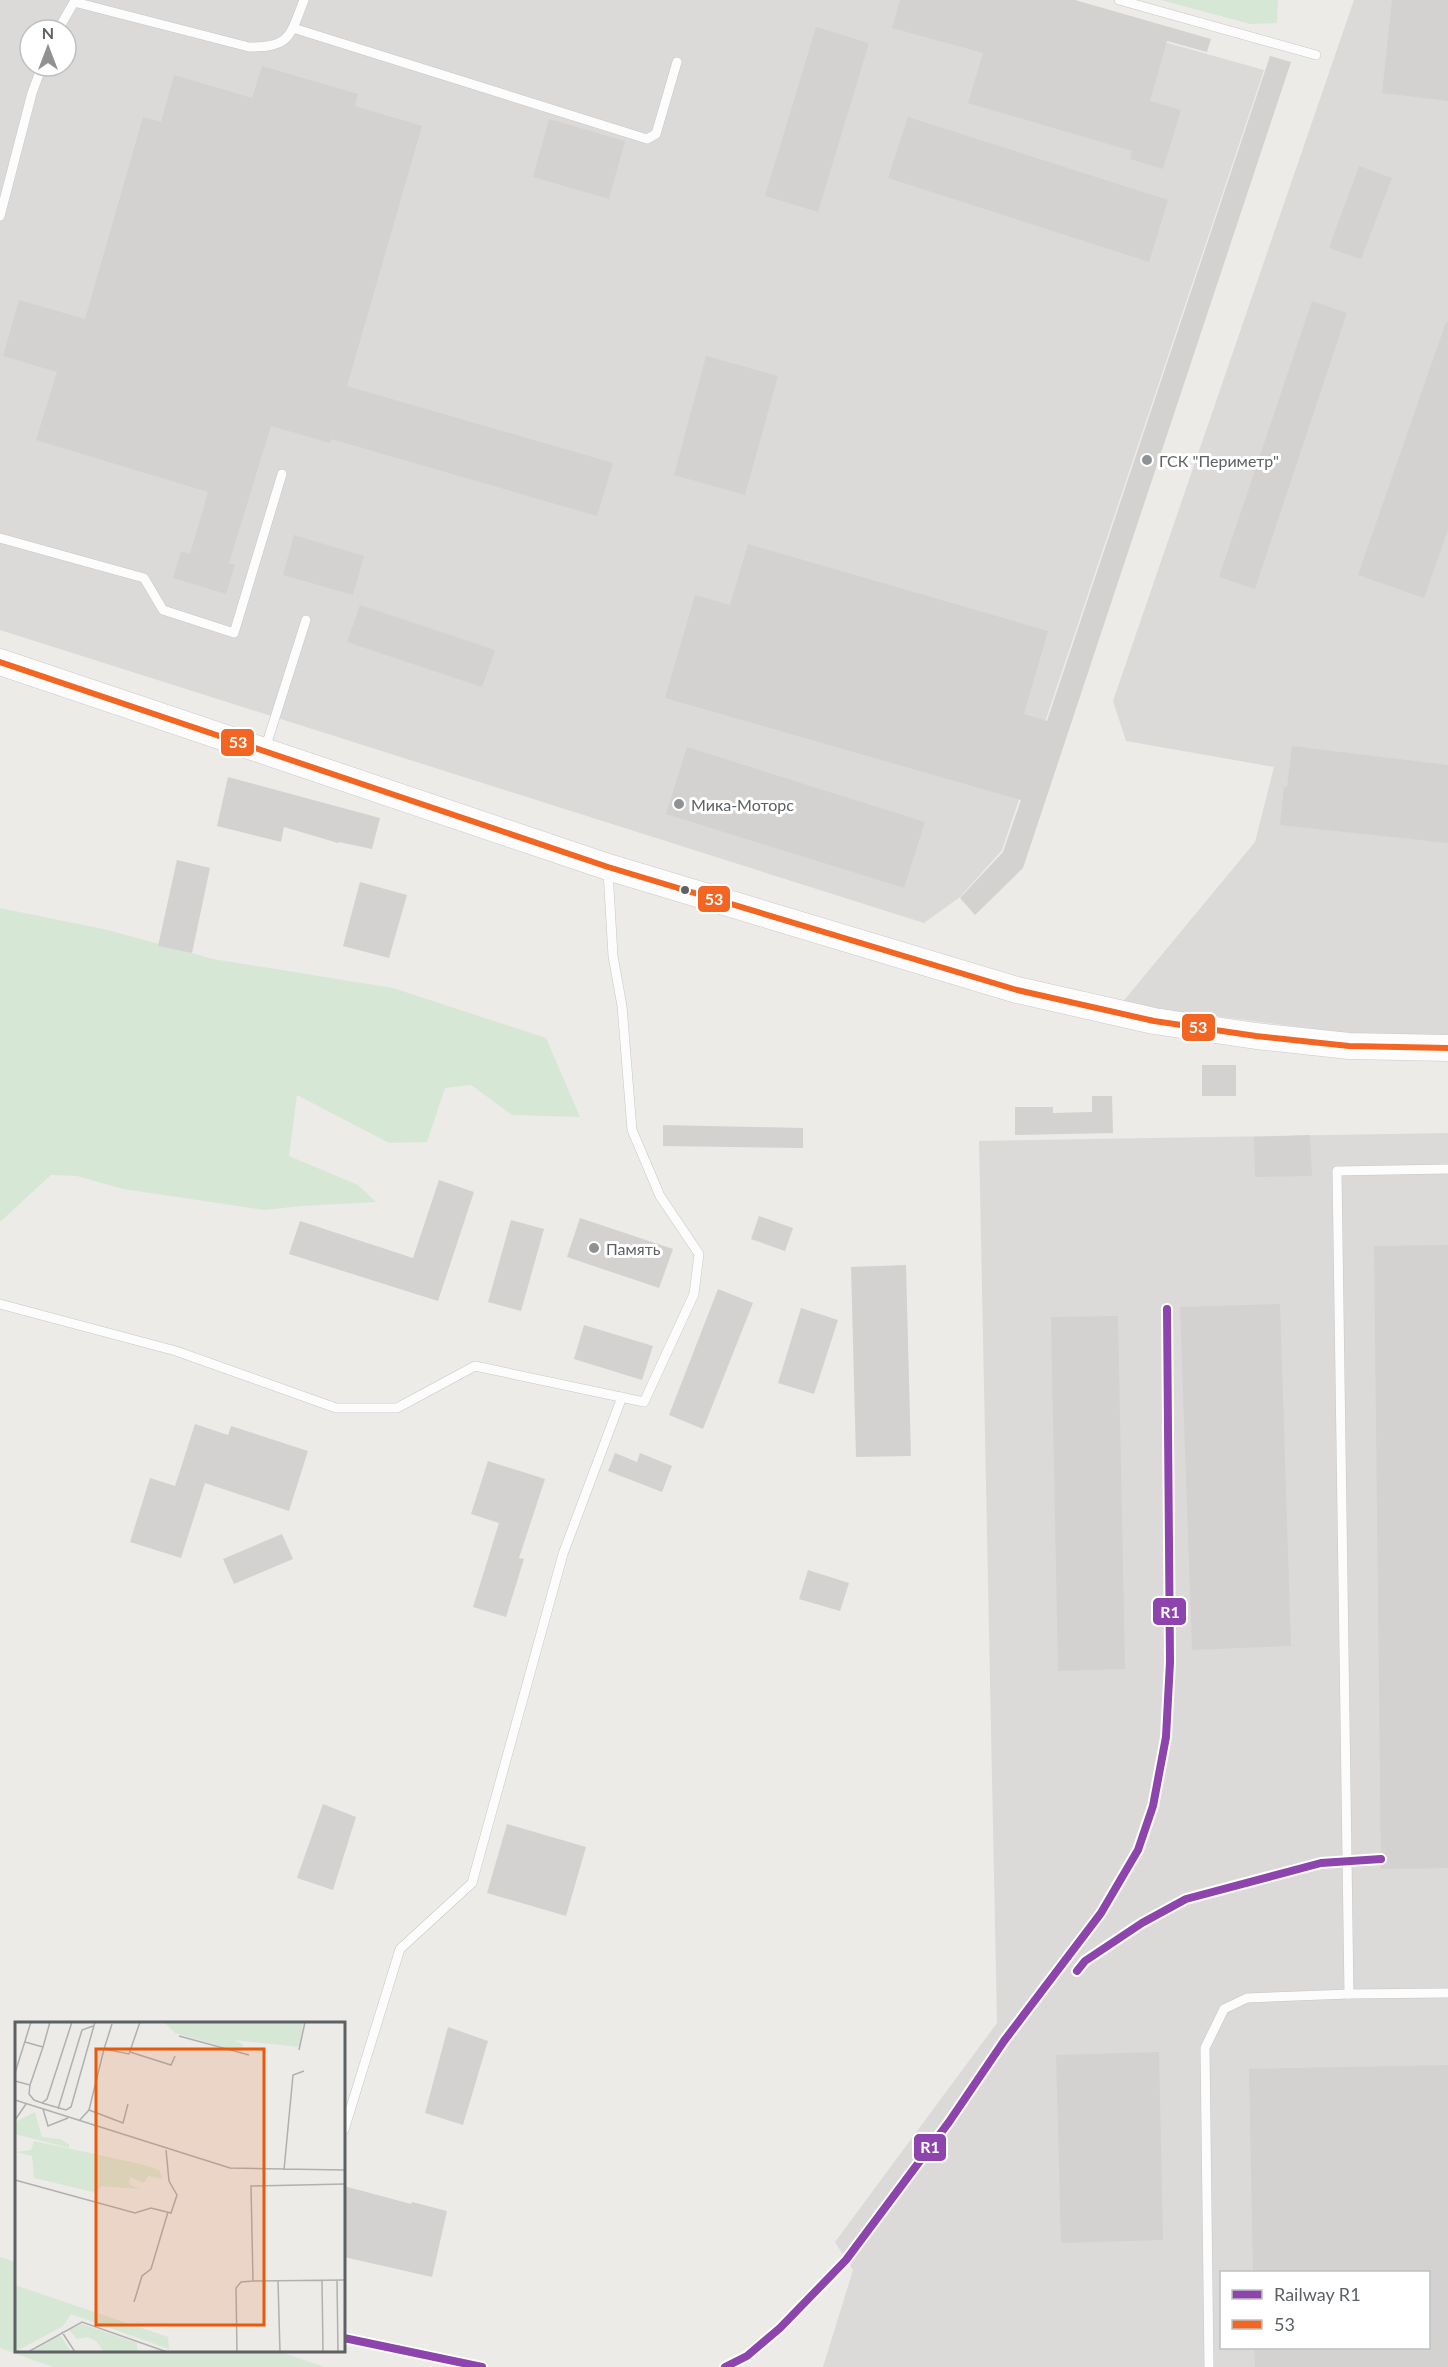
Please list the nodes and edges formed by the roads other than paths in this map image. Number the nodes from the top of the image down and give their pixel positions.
1 (304, 0) edge
2 (1119, 0) edge
3 (75, 1) edge
4 (65, 18) edge
5 (293, 28) junction
6 (1316, 55) dead end
7 (677, 62) dead end
8 (38, 78) edge
9 (0, 216) edge
10 (282, 474) dead end
11 (0, 538) edge
12 (306, 620) dead end
13 (0, 662) edge
14 (264, 751) junction
15 (608, 867) junction
16 (1448, 1048) edge
17 (1448, 1169) edge
18 (0, 1304) edge
19 (622, 1397) junction
20 (1448, 1993) edge
21 (1349, 1994) junction
22 (345, 2127) edge
23 (1209, 2367) edge

1 - 5 lane
2 - 6 lane
3 - 4 lane
3 - 5 lane
5 - 7 lane
8 - 9 lane
10 - 11 lane
12 - 14 lane
13 - 14 main road
14 - 15 main road
15 - 16 main road
15 - 19 lane
17 - 21 lane
18 - 19 lane
19 - 22 lane
20 - 21 lane
21 - 23 lane

